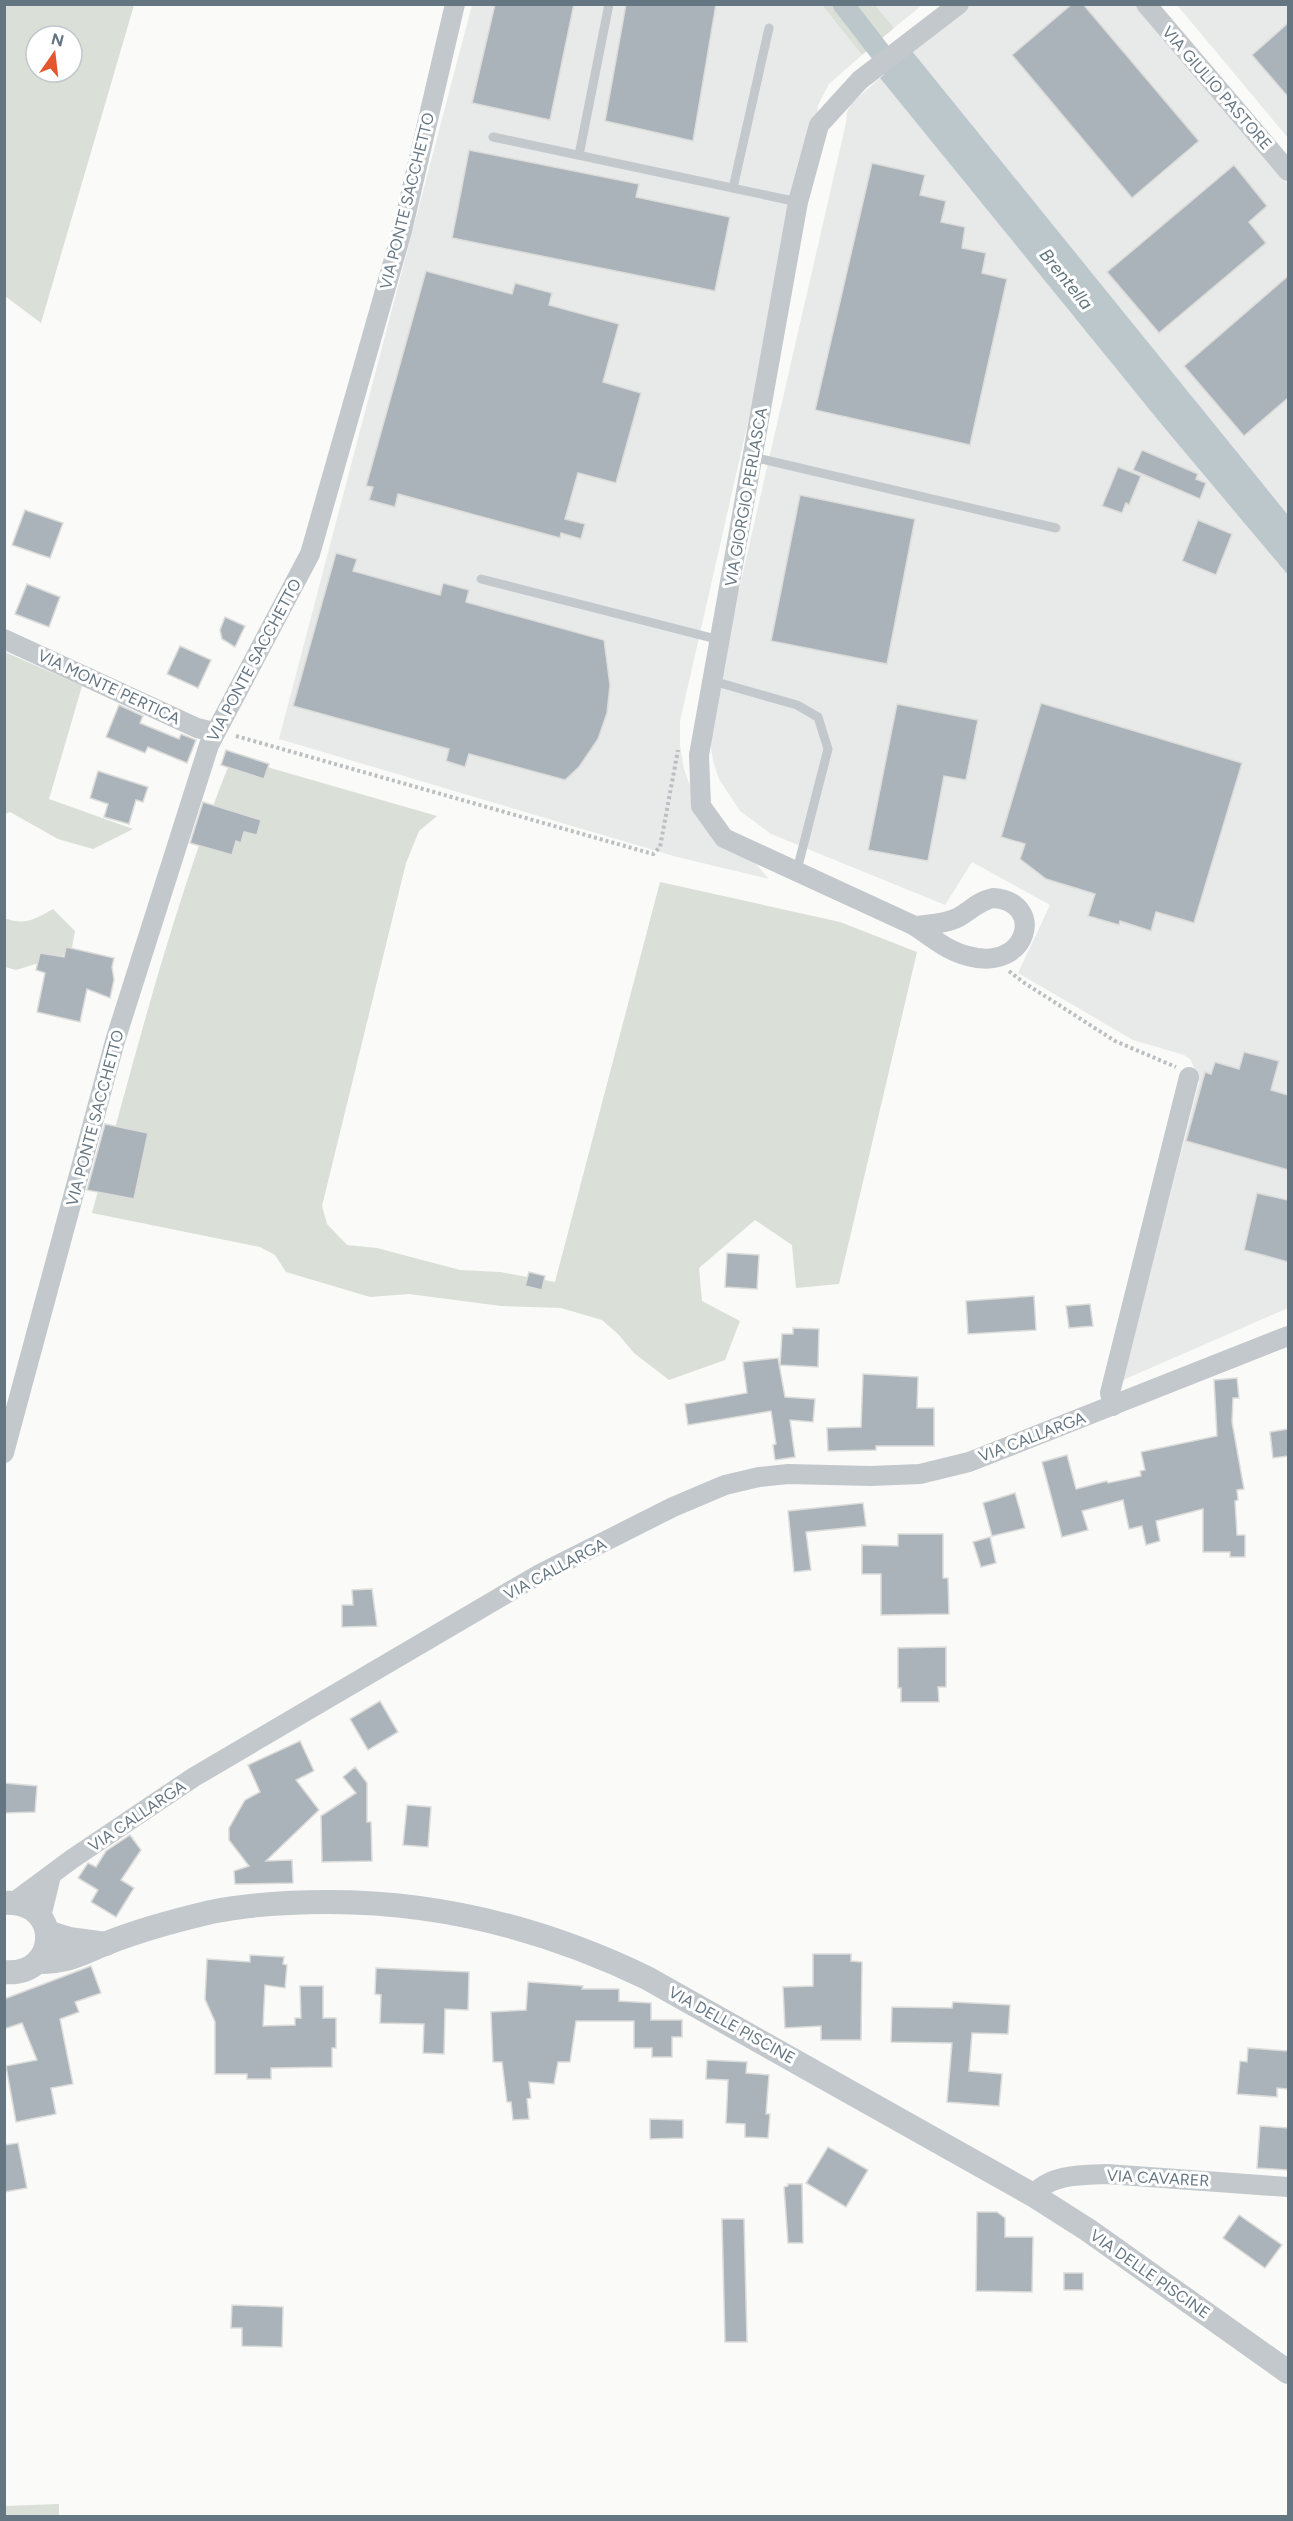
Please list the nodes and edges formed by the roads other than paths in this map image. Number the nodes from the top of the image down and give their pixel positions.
1 (455, 4) edge
2 (609, 4) edge
3 (959, 4) edge
4 (1146, 4) edge
5 (769, 28) dead end
6 (493, 137) dead end
7 (579, 155) junction
8 (1288, 171) edge
9 (734, 188) junction
10 (798, 202) junction
11 (753, 457) junction
12 (1056, 528) dead end
13 (481, 579) dead end
14 (4, 639) edge
15 (720, 640) junction
16 (713, 681) junction
17 (214, 732) junction
18 (797, 870) junction
19 (915, 926) junction
20 (1189, 1077) road end
21 (1288, 1335) edge
22 (1113, 1406) junction
23 (4, 1453) edge
24 (51, 1876) junction
25 (9, 1902) edge
26 (44, 1924) junction
27 (106, 1944) junction
28 (38, 1962) junction
29 (4, 1972) edge
30 (1288, 2187) edge
31 (1033, 2195) junction
32 (1288, 2372) edge

1 - 17 street, VIA PONTE SACCHETTO
2 - 7 lane
3 - 10 street, VIA GIORGIO PERLASCA
4 - 8 street, VIA GIULIO PASTORE
5 - 9 lane
6 - 7 lane
7 - 9 lane
9 - 10 lane
10 - 11 street, VIA GIORGIO PERLASCA
11 - 12 lane
11 - 15 street, VIA GIORGIO PERLASCA
13 - 15 lane
14 - 17 street, VIA MONTE PERTICA
15 - 16 street, VIA GIORGIO PERLASCA
16 - 18 street, VIA GIORGIO PERLASCA
16 - 18 lane
17 - 23 street, VIA PONTE SACCHETTO
18 - 19 street, VIA GIORGIO PERLASCA
19 - 19 street, VIA GIORGIO PERLASCA
20 - 22 street
21 - 22 street, VIA CALLARGA
22 - 24 street, VIA CALLARGA
24 - 25 street, VIA CALLARGA
24 - 26 street
25 - 26 street, VIA DELLE PISCINE
26 - 27 street, VIA DELLE PISCINE
26 - 28 street
27 - 28 street, VIA DELLE PISCINE
27 - 31 street, VIA DELLE PISCINE
28 - 29 street, VIA DELLE PISCINE
30 - 31 street, VIA CAVARER
31 - 32 street, VIA DELLE PISCINE

